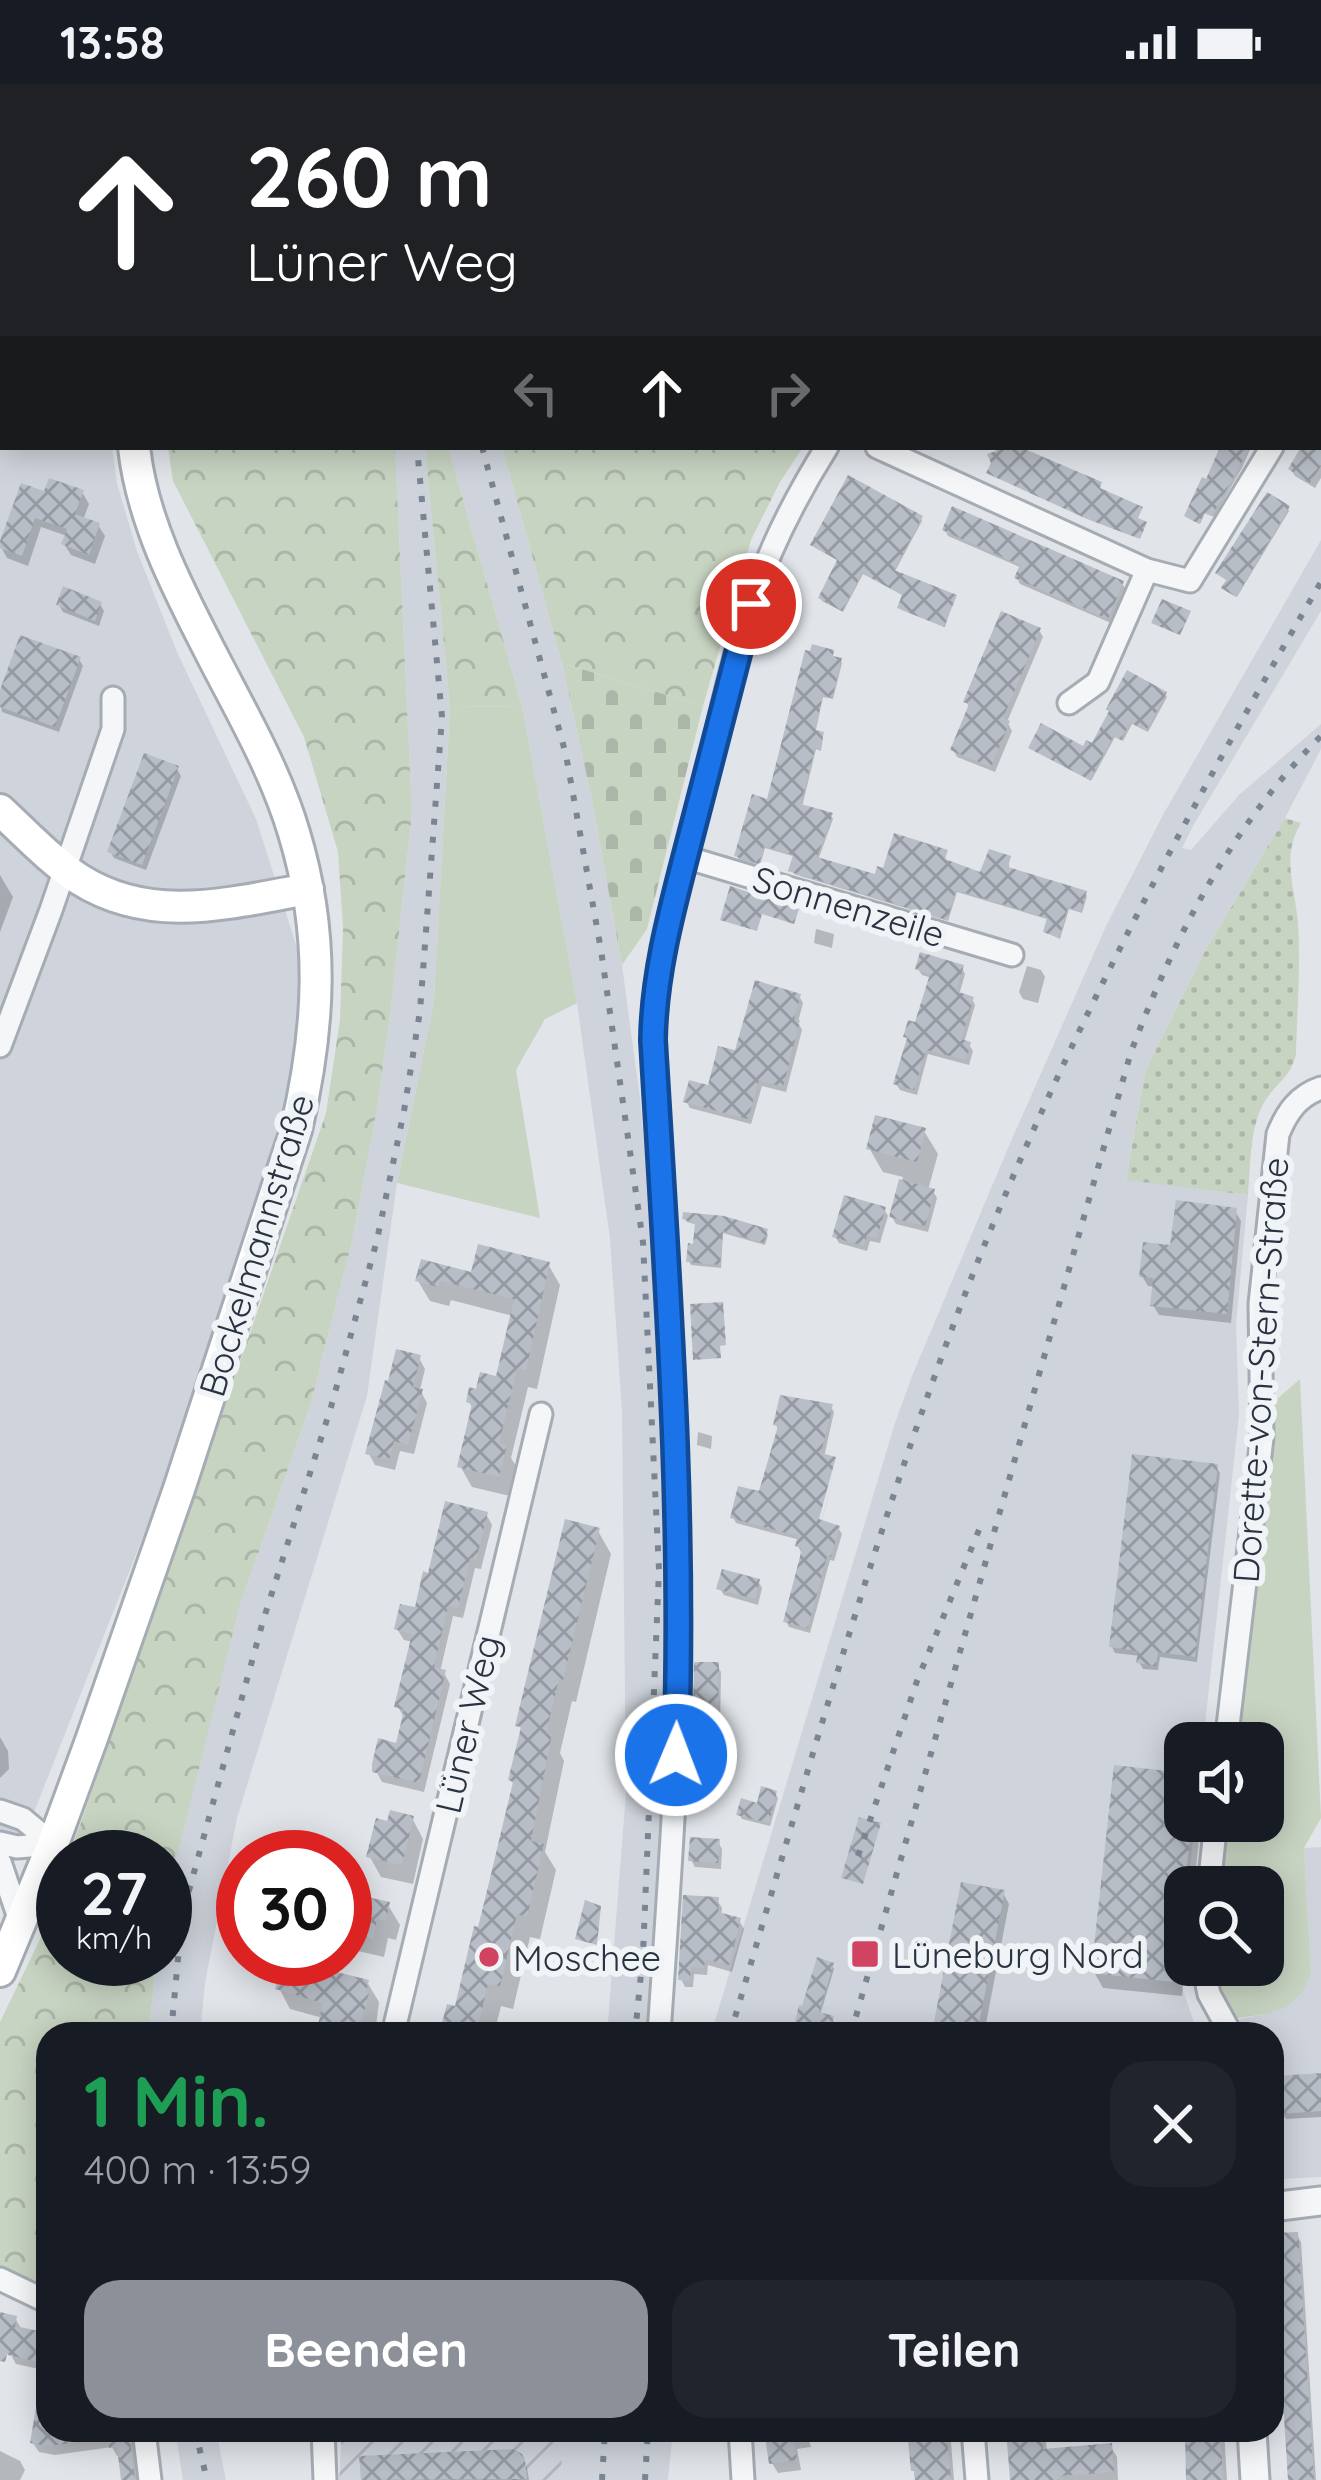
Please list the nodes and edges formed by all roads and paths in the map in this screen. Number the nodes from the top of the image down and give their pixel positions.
1 (135, 450) edge
2 (825, 450) edge
3 (884, 450) edge
4 (1270, 450) edge
5 (1147, 570) junction
6 (113, 698) dead end
7 (1069, 704) dead end
8 (0, 810) edge
9 (686, 857) junction
10 (64, 869) junction
11 (308, 889) junction
12 (1012, 955) dead end
13 (0, 1046) edge
14 (1321, 1088) edge
15 (541, 1414) dead end
16 (1228, 1722) edge
17 (0, 1811) edge
18 (36, 1830) edge
19 (58, 1830) edge
20 (0, 1843) edge
21 (36, 1845) edge
22 (0, 1862) edge
23 (36, 1886) edge
24 (21, 1924) junction
25 (0, 1971) edge
26 (1207, 1986) edge
27 (396, 2022) edge
28 (660, 2022) edge
29 (1224, 2022) edge
30 (1321, 2201) edge
31 (1284, 2206) edge
32 (0, 2279) edge
33 (36, 2296) edge
34 (145, 2442) edge
35 (323, 2442) edge
36 (740, 2442) edge
37 (974, 2442) edge
38 (1253, 2442) edge
39 (150, 2480) edge
40 (325, 2480) edge
41 (742, 2480) edge
42 (977, 2480) edge
43 (1255, 2480) edge

1 - 11 main road, Bockelmannstraße
2 - 9 street
3 - 5 street
4 - 5 street
5 - 7 street
6 - 10 street
8 - 10 main road
9 - 12 street, Sonnenzeile
9 - 28 street
10 - 11 main road
10 - 13 street
11 - 19 main road, Bockelmannstraße
14 - 16 street, Dorette-von-Stern-Straße
15 - 27 street, Lüner Weg
17 - 18 street
20 - 21 street
22 - 24 street
23 - 24 main road, Bockelmannstraße
24 - 25 main road, Bockelmannstraße
26 - 29 street
30 - 31 street
32 - 33 street
34 - 39 street
35 - 40 street
36 - 41 street
37 - 42 street
38 - 43 street

